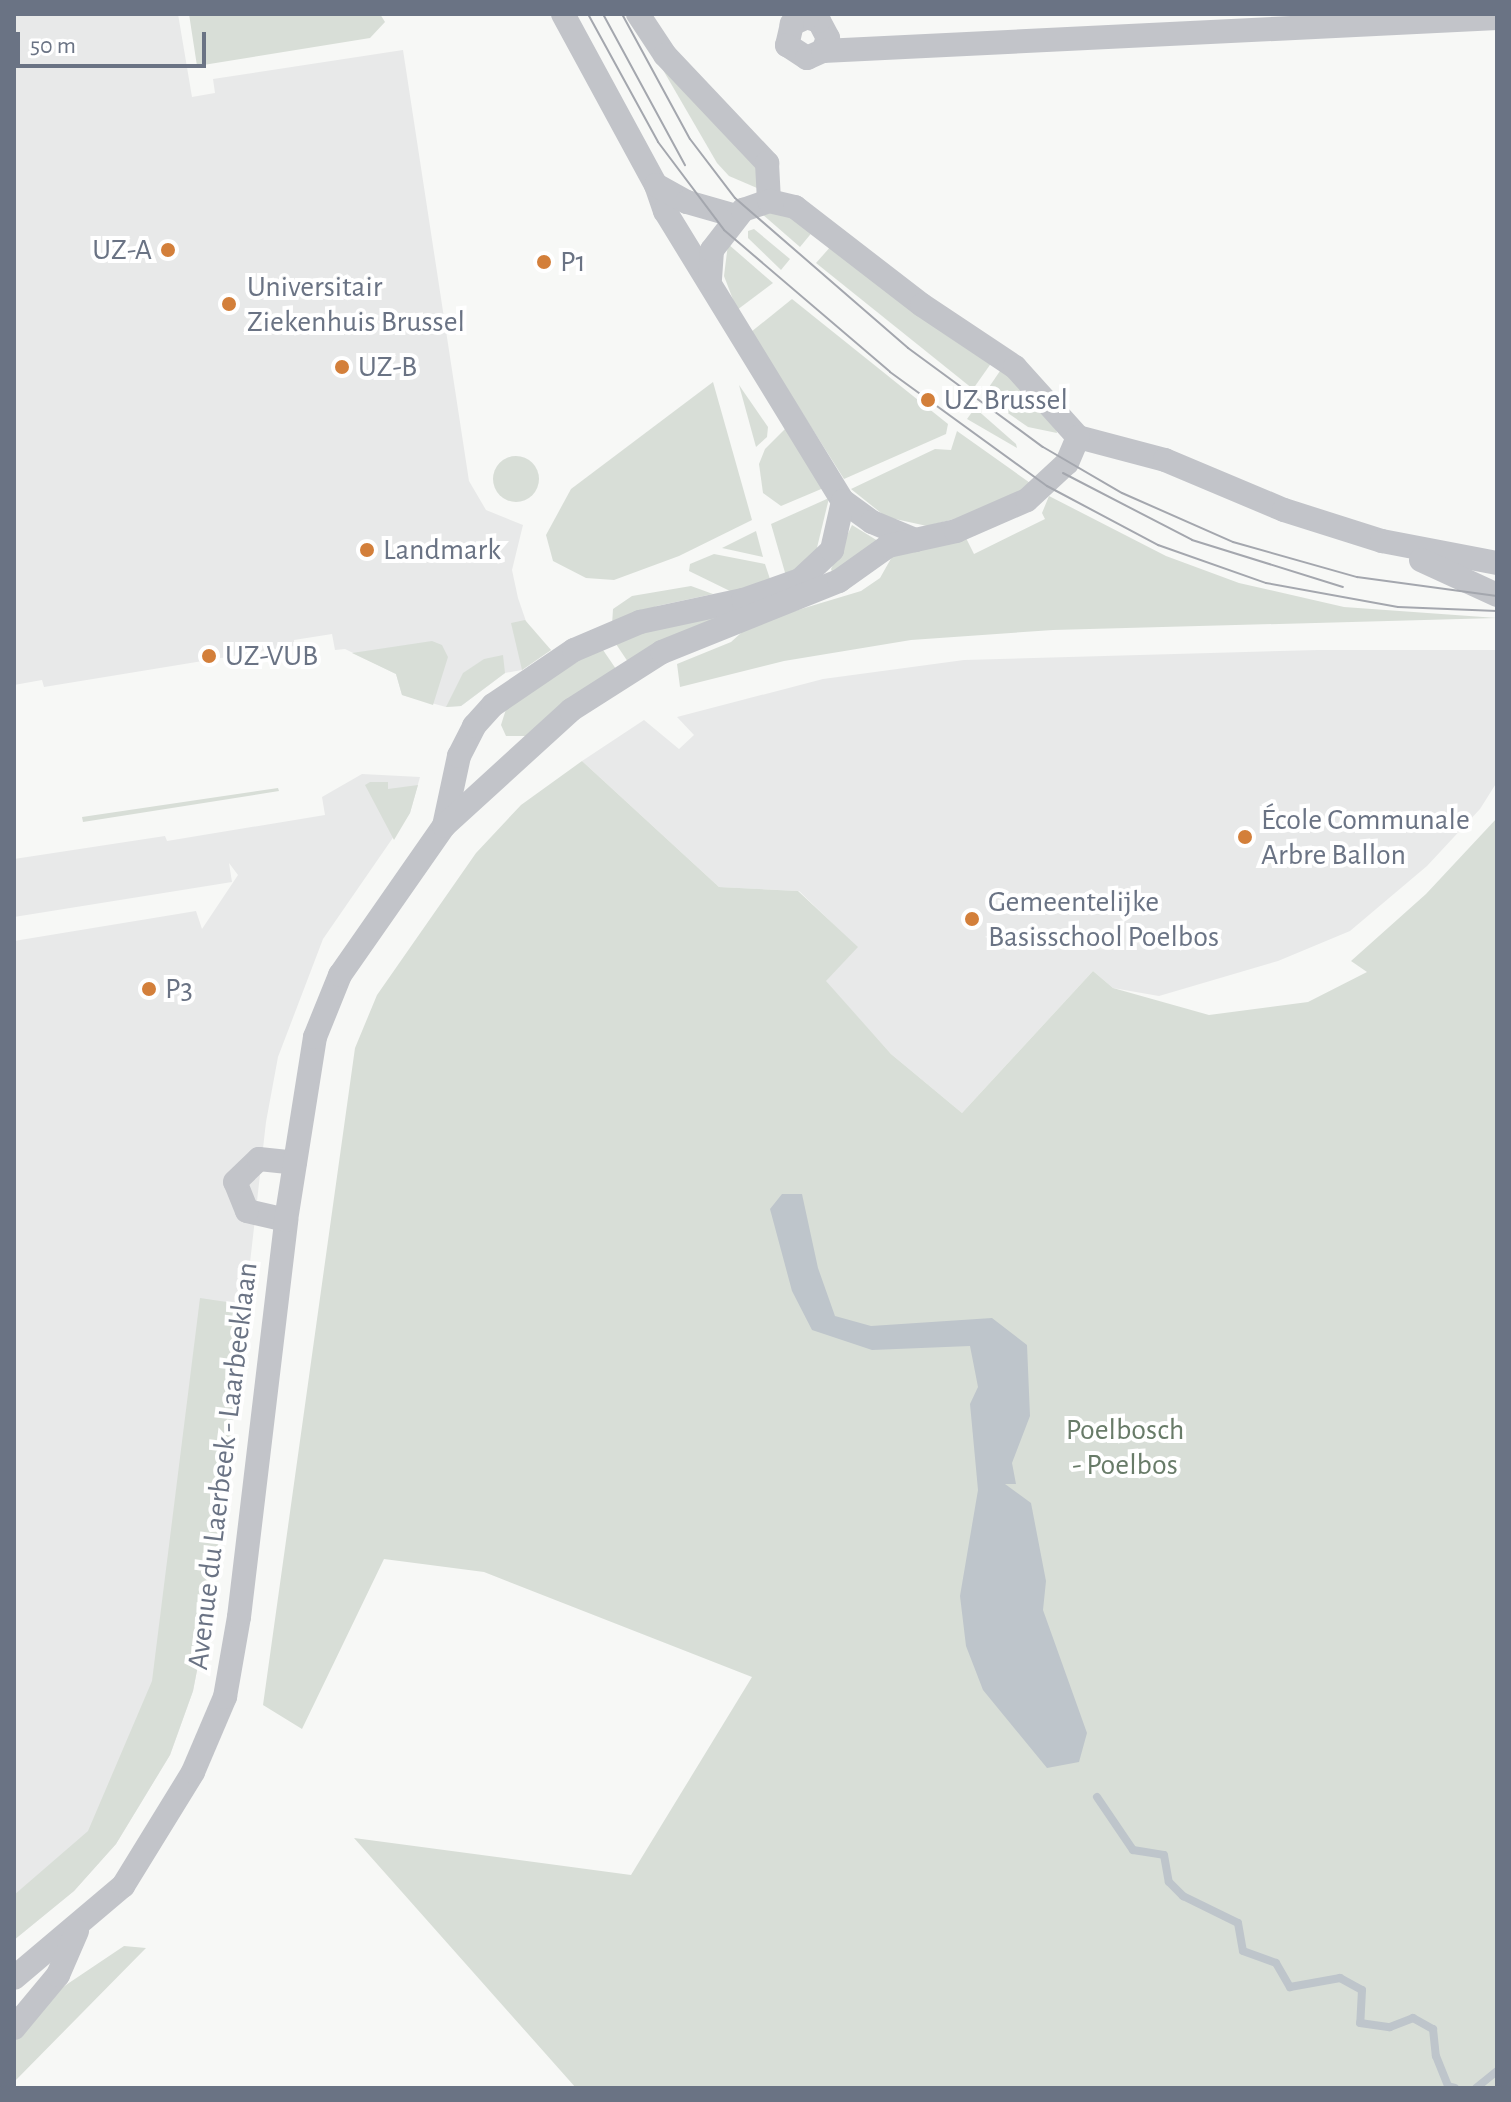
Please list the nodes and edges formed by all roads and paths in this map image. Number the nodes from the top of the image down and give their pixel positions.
1 (563, 14) edge
2 (638, 14) edge
3 (807, 16) edge
4 (1497, 18) edge
5 (823, 51) junction
6 (656, 185) junction
7 (769, 201) junction
8 (736, 216) junction
9 (710, 279) junction
10 (1078, 437) junction
11 (843, 501) junction
12 (915, 540) junction
13 (1382, 541) junction
14 (1497, 563) edge
15 (1497, 595) edge
16 (444, 826) junction
17 (295, 1163) junction
18 (286, 1220) junction
19 (77, 1929) junction
20 (14, 1978) edge
21 (14, 2028) edge

1 - 6 street
2 - 7 street
3 - 5 street
3 - 5 street
4 - 5 street
6 - 8 street
6 - 9 street
7 - 8 street
7 - 10 street
8 - 9 street
9 - 11 street
10 - 12 street, Avenue du Laerbeek - Laarbeeklaan
10 - 13 street
11 - 12 street
11 - 16 street, Avenue du Laerbeek - Laarbeeklaan
12 - 16 street, Avenue du Laerbeek - Laarbeeklaan
13 - 14 street
13 - 15 street
16 - 17 street, Avenue du Laerbeek - Laarbeeklaan
17 - 18 street, Avenue du Laerbeek - Laarbeeklaan
17 - 18 street
18 - 19 street, Avenue du Laerbeek - Laarbeeklaan
19 - 20 street, Avenue du Laerbeek - Laarbeeklaan
19 - 21 street

